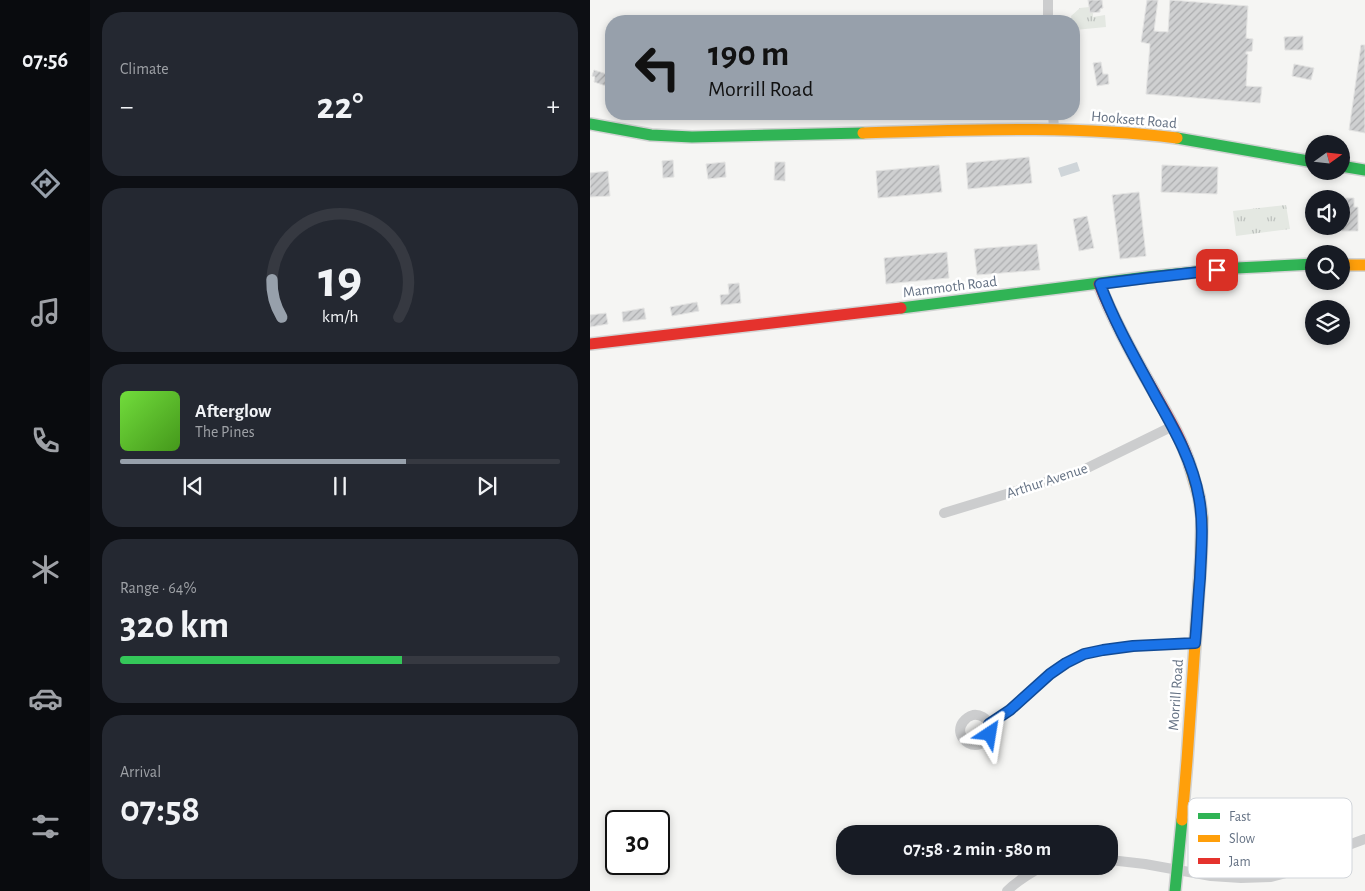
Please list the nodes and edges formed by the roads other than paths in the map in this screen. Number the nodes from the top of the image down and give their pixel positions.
1 (1048, 0) edge
2 (1048, 15) edge
3 (1053, 120) edge
4 (590, 124) edge
5 (1054, 129) junction
6 (1305, 160) edge
7 (1350, 168) edge
8 (1365, 170) edge
9 (1305, 264) edge
10 (1350, 265) edge
11 (1365, 265) edge
12 (1100, 284) junction
13 (590, 344) edge
14 (1173, 426) junction
15 (944, 513) dead end
16 (1195, 643) junction
17 (989, 724) dead end
18 (1365, 839) edge
19 (1352, 844) edge
20 (1118, 861) edge
21 (1176, 871) junction
22 (1188, 873) edge
23 (1026, 875) edge
24 (1007, 891) edge
25 (1174, 891) edge

1 - 2 street
3 - 5 street
4 - 5 main road, Hooksett Road
5 - 6 main road, Hooksett Road
7 - 8 main road
9 - 12 main road, Mammoth Road
10 - 11 main road
12 - 13 main road, Mammoth Road
12 - 14 main road, Morrill Road
14 - 15 street, Arthur Avenue
14 - 16 main road, Morrill Road
16 - 17 street
16 - 21 main road, Morrill Road
18 - 19 street
20 - 21 street
21 - 22 street
21 - 25 main road, Morrill Road
23 - 24 street

